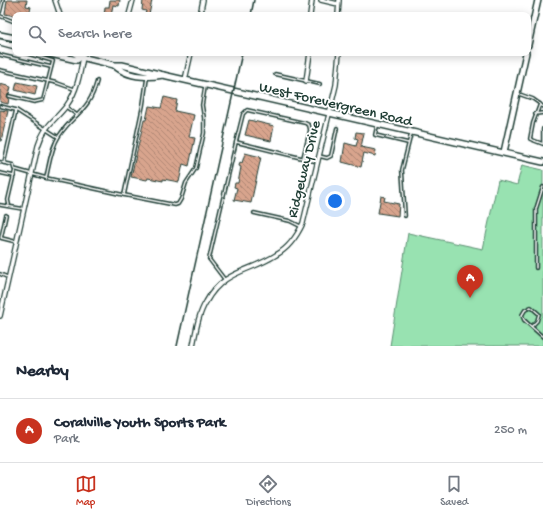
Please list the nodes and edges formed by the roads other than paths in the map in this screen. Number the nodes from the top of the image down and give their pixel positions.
1 (3, 0) edge
2 (55, 0) edge
3 (133, 0) edge
4 (203, 0) edge
5 (312, 0) edge
6 (321, 0) edge
7 (538, 0) edge
8 (339, 2) edge
9 (0, 12) edge
10 (59, 12) edge
11 (130, 12) edge
12 (201, 12) edge
13 (310, 12) edge
14 (338, 12) edge
15 (0, 16) edge
16 (12, 21) edge
17 (531, 32) edge
18 (0, 35) edge
19 (12, 37) edge
20 (0, 42) edge
21 (12, 45) edge
22 (0, 55) edge
23 (35, 56) edge
24 (62, 56) edge
25 (190, 56) edge
26 (310, 56) edge
27 (339, 56) edge
28 (525, 56) edge
29 (82, 57) junction
30 (114, 65) junction
31 (52, 67) junction
32 (0, 70) edge
33 (148, 71) junction
34 (275, 74) dead end
35 (163, 75) junction
36 (147, 78) junction
37 (185, 80) junction
38 (48, 81) junction
39 (97, 81) dead end
40 (306, 81) junction
41 (320, 84) dead end
42 (205, 85) junction
43 (76, 90) junction
44 (517, 94) junction
45 (9, 96) dead end
46 (540, 104) junction
47 (0, 106) edge
48 (66, 107) junction
49 (543, 107) edge
50 (16, 110) junction
51 (543, 113) edge
52 (328, 114) junction
53 (535, 114) junction
54 (78, 116) junction
55 (378, 124) junction
56 (46, 128) junction
57 (337, 128) dead end
58 (543, 129) edge
59 (412, 132) junction
60 (58, 137) junction
61 (236, 142) junction
62 (408, 143) junction
63 (543, 143) edge
64 (504, 152) junction
65 (319, 156) junction
66 (303, 158) junction
67 (0, 162) edge
68 (318, 162) junction
69 (543, 162) edge
70 (4, 163) junction
71 (15, 169) junction
72 (0, 173) edge
73 (31, 174) junction
74 (14, 176) junction
75 (46, 178) junction
76 (543, 188) edge
77 (124, 195) junction
78 (0, 205) edge
79 (10, 205) junction
80 (24, 209) junction
81 (254, 213) dead end
82 (6, 215) dead end
83 (405, 216) dead end
84 (301, 228) junction
85 (1, 234) edge
86 (1, 238) edge
87 (0, 241) edge
88 (17, 242) junction
89 (536, 268) dead end
90 (0, 274) edge
91 (9, 277) junction
92 (225, 280) junction
93 (0, 316) edge
94 (532, 326) junction
95 (543, 337) edge
96 (193, 346) edge

1 - 9 lane
2 - 10 street
3 - 11 street
4 - 12 street
5 - 13 street
6 - 8 street
7 - 17 street
8 - 14 street
15 - 16 lane
18 - 19 street
20 - 21 street
22 - 31 lane
23 - 31 lane
24 - 29 street, West Forevergreen Road
25 - 37 street
26 - 40 street
27 - 52 street, Ridgeway Drive
28 - 44 street
29 - 30 street, West Forevergreen Road
29 - 43 street
30 - 33 street, West Forevergreen Road
30 - 36 street, West Forevergreen Road
31 - 38 lane
32 - 38 lane
33 - 35 street, West Forevergreen Road
33 - 36 lane
34 - 40 lane
35 - 36 street, West Forevergreen Road
35 - 37 street, West Forevergreen Road
36 - 77 lane
37 - 42 street, West Forevergreen Road
38 - 43 lane
38 - 45 lane
39 - 54 lane
40 - 41 lane
42 - 52 street, West Forevergreen Road
42 - 77 lane
43 - 48 street
44 - 46 lane
44 - 64 street
46 - 49 lane
46 - 53 lane
47 - 50 lane
48 - 54 lane
48 - 56 street
50 - 56 lane
50 - 70 lane
51 - 53 lane
52 - 55 street, West Forevergreen Road
52 - 65 street, Ridgeway Drive
53 - 63 lane
54 - 60 lane
55 - 59 street, West Forevergreen Road
55 - 62 lane
56 - 60 lane
56 - 73 street
57 - 65 lane
58 - 63 lane
59 - 62 lane
59 - 64 street, West Forevergreen Road
60 - 75 lane
61 - 66 lane
61 - 66 lane
61 - 92 lane
62 - 83 lane
64 - 69 street, West Forevergreen Road
65 - 68 street, Ridgeway Drive
66 - 68 lane
67 - 70 lane
68 - 84 street, Ridgeway Drive
70 - 71 lane
71 - 73 lane
71 - 74 lane
72 - 74 lane
73 - 75 lane
73 - 80 street
74 - 79 lane
75 - 77 lane
76 - 89 lane
78 - 79 lane
79 - 80 lane
80 - 88 street
81 - 84 lane
82 - 85 lane
84 - 92 street, Ridgeway Drive
85 - 86 lane
86 - 87 lane
86 - 88 lane
88 - 91 street
90 - 91 lane
91 - 93 street
92 - 96 street, Ridgeway Drive
94 - 94 lane
94 - 95 lane

